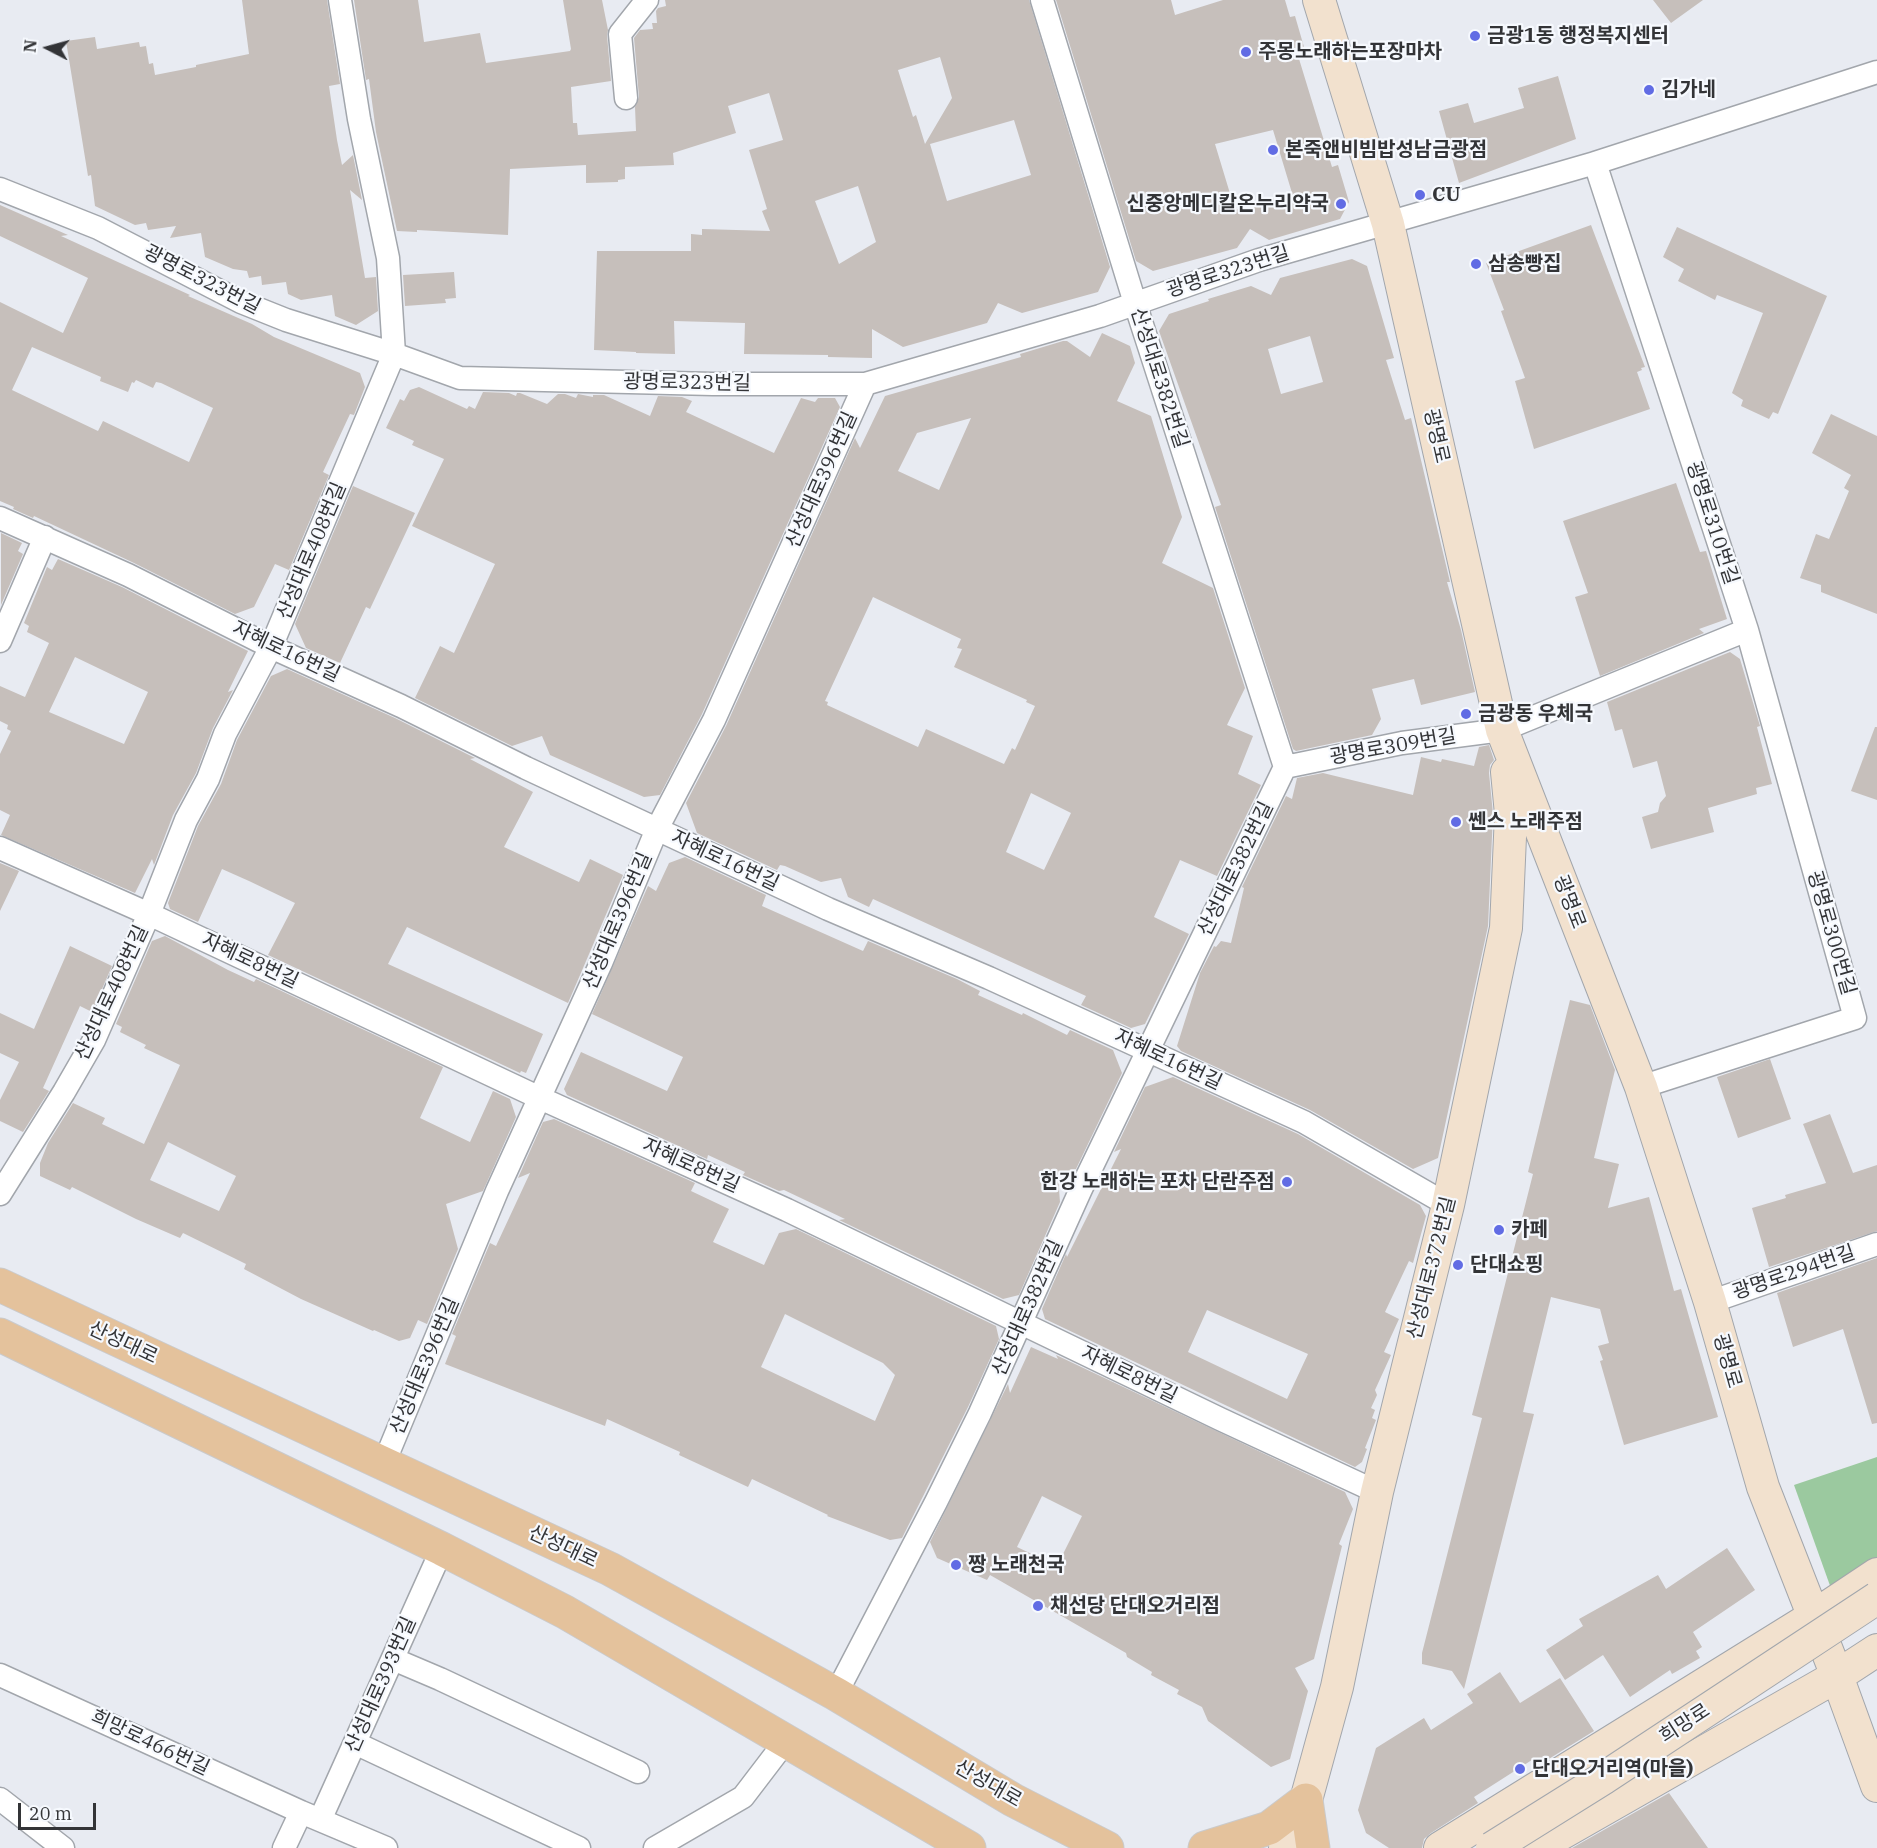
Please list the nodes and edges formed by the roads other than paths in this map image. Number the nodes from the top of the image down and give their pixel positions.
1 (340, 0) edge
2 (647, 0) edge
3 (1042, 0) edge
4 (1319, 0) edge
5 (1877, 72) edge
6 (626, 98) dead end
7 (1595, 163) junction
8 (0, 189) edge
9 (1388, 224) junction
10 (1135, 303) junction
11 (394, 354) junction
12 (865, 384) junction
13 (0, 518) edge
14 (45, 537) junction
15 (1747, 630) junction
16 (0, 641) edge
17 (272, 647) junction
18 (1502, 730) junction
19 (1285, 767) junction
20 (657, 829) junction
21 (0, 848) edge
22 (149, 914) junction
23 (1148, 1052) junction
24 (1641, 1087) junction
25 (540, 1098) junction
26 (0, 1194) edge
27 (1448, 1205) junction
28 (1877, 1244) edge
29 (0, 1285) edge
30 (1710, 1302) junction
31 (1022, 1323) junction
32 (0, 1335) edge
33 (384, 1463) junction
34 (1377, 1492) junction
35 (442, 1549) junction
36 (1877, 1574) edge
37 (1877, 1599) edge
38 (1814, 1616) junction
39 (1877, 1650) edge
40 (393, 1659) junction
41 (0, 1675) edge
42 (1837, 1676) junction
43 (836, 1694) junction
44 (785, 1742) junction
45 (356, 1743) junction
46 (638, 1772) dead end
47 (1877, 1786) edge
48 (0, 1799) edge
49 (1306, 1800) junction
50 (311, 1816) junction
51 (1110, 1846) edge
52 (63, 1848) edge
53 (284, 1848) edge
54 (386, 1848) edge
55 (579, 1848) edge
56 (655, 1848) edge
57 (969, 1848) edge
58 (1205, 1848) edge
59 (1285, 1848) edge
60 (1313, 1848) edge
61 (1440, 1848) edge
62 (1492, 1848) edge
63 (1536, 1848) edge

1 - 11 street, 산성대로408번길
2 - 6 street
3 - 10 street, 산성대로382번길
4 - 9 main road, 광명로
5 - 7 street, 광명로323번길
7 - 9 street, 광명로323번길
7 - 15 street, 광명로310번길
8 - 11 street, 광명로323번길
9 - 10 street, 광명로323번길
9 - 18 main road, 광명로
10 - 12 street, 광명로323번길
10 - 19 street, 산성대로382번길
11 - 12 street, 광명로323번길
11 - 17 street, 산성대로408번길
12 - 20 street, 산성대로396번길
13 - 14 street, 자혜로16번길
14 - 16 street
14 - 17 street, 자혜로16번길
15 - 18 street
15 - 24 street, 광명로300번길
17 - 20 street, 자혜로16번길
17 - 22 street, 산성대로408번길
18 - 19 street, 광명로309번길
18 - 24 main road, 광명로
18 - 27 main road, 산성대로372번길
19 - 23 street, 산성대로382번길
20 - 23 street, 자혜로16번길
20 - 25 street, 산성대로396번길
21 - 22 street, 자혜로8번길
22 - 25 street, 자혜로8번길
22 - 26 street, 산성대로408번길
23 - 27 street, 자혜로16번길
23 - 31 street, 산성대로382번길
24 - 30 main road, 광명로
25 - 31 street, 자혜로8번길
25 - 33 street, 산성대로396번길
27 - 34 main road, 산성대로372번길
28 - 30 street, 광명로294번길
29 - 33 main road, 산성대로
30 - 38 main road, 광명로
31 - 34 street, 자혜로8번길
31 - 43 street, 산성대로382번길
32 - 35 main road
33 - 43 main road, 산성대로
34 - 49 main road, 산성대로372번길
35 - 40 street, 산성대로393번길
35 - 44 main road
36 - 38 main road
37 - 62 main road, 희망로, bridge
38 - 42 main road, 광명로
38 - 61 main road
39 - 42 main road
40 - 45 street, 산성대로393번길
40 - 46 street
41 - 50 street, 희망로466번길
42 - 47 main road, 광명로
42 - 63 main road
43 - 51 main road, 산성대로
44 - 56 street
44 - 57 main road
45 - 50 street, 산성대로393번길
45 - 55 street
48 - 52 street
49 - 58 main road
49 - 59 main road, 산성대로372번길
49 - 60 main road
50 - 53 street
50 - 54 street, 희망로466번길

